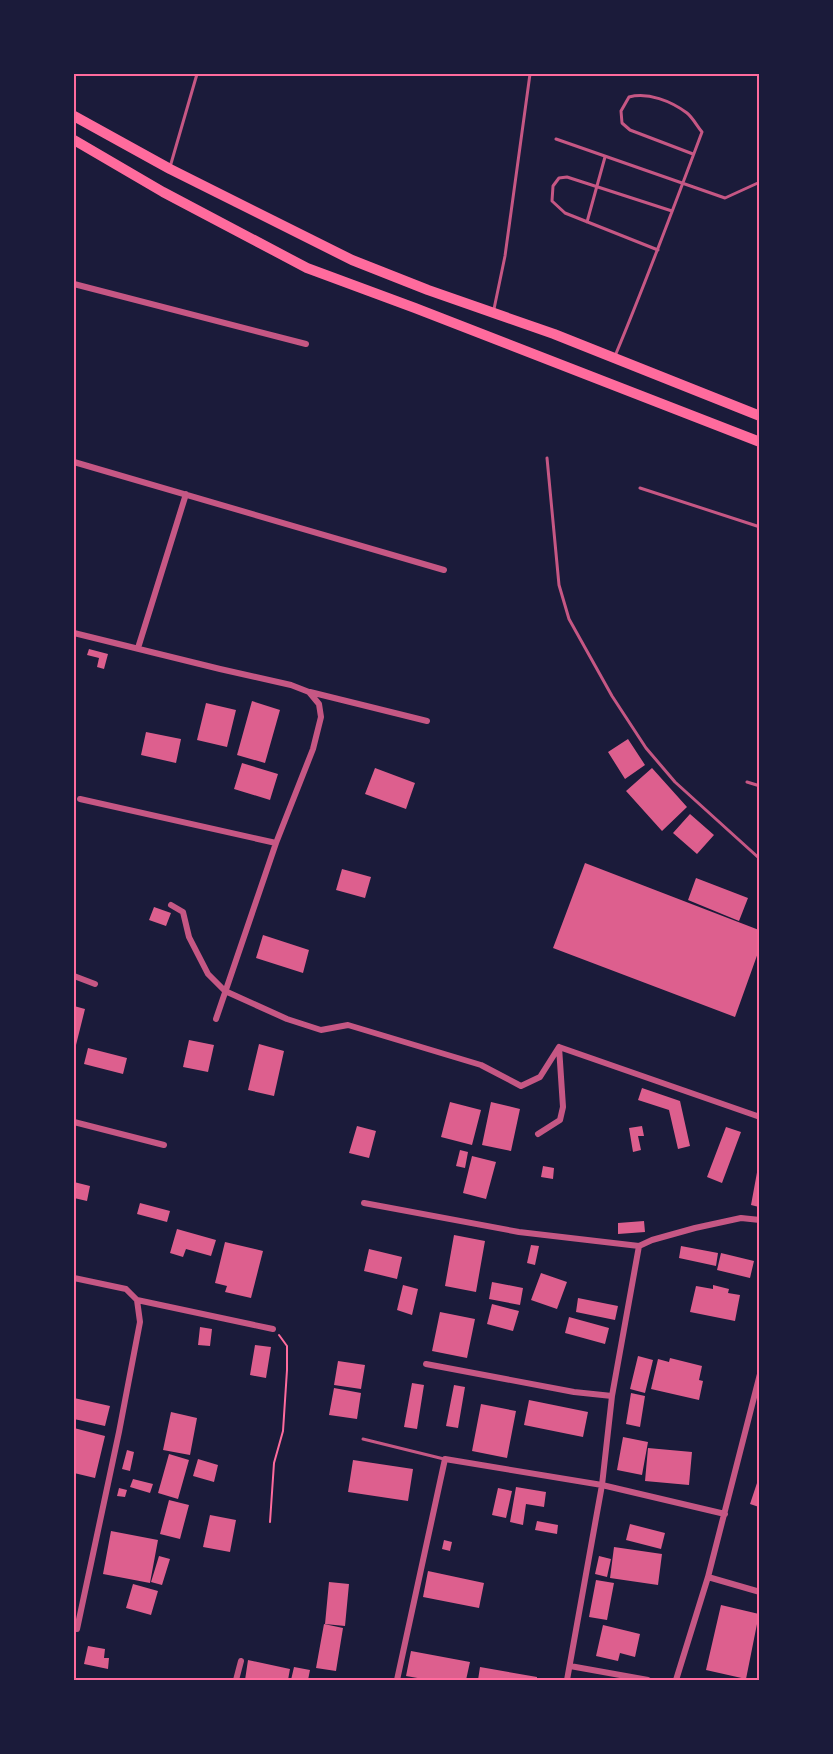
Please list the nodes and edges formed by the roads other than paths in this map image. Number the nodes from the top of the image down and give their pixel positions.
1 (197, 74) edge
2 (530, 74) edge
3 (74, 116) edge
4 (74, 140) edge
5 (556, 140) dead end
6 (693, 154) junction
7 (606, 156) junction
8 (170, 169) junction
9 (759, 182) edge
10 (683, 183) junction
11 (597, 186) junction
12 (672, 211) junction
13 (587, 222) junction
14 (658, 250) junction
15 (74, 284) edge
16 (494, 312) junction
17 (306, 344) dead end
18 (614, 358) junction
19 (759, 416) edge
20 (759, 442) edge
21 (547, 458) dead end
22 (74, 462) edge
23 (640, 488) dead end
24 (186, 494) junction
25 (759, 527) edge
26 (444, 570) dead end
27 (74, 633) edge
28 (138, 648) junction
29 (309, 692) junction
30 (427, 721) dead end
31 (747, 782) dead end
32 (759, 786) edge
33 (80, 799) dead end
34 (276, 843) junction
35 (759, 859) edge
36 (171, 905) dead end
37 (74, 976) edge
38 (95, 984) dead end
39 (225, 992) junction
40 (216, 1019) dead end
41 (559, 1047) junction
42 (759, 1117) edge
43 (74, 1122) edge
44 (538, 1134) dead end
45 (164, 1145) dead end
46 (364, 1203) dead end
47 (759, 1220) edge
48 (639, 1246) junction
49 (74, 1278) edge
50 (137, 1300) junction
51 (273, 1329) road end
52 (426, 1364) dead end
53 (759, 1374) edge
54 (612, 1396) junction
55 (363, 1438) dead end
56 (445, 1459) junction
57 (602, 1485) junction
58 (724, 1514) junction
59 (708, 1577) junction
60 (759, 1592) edge
61 (77, 1629) dead end
62 (241, 1661) dead end
63 (570, 1666) junction
64 (236, 1680) edge
65 (397, 1680) edge
66 (567, 1680) edge
67 (648, 1680) edge
68 (676, 1680) edge

1 - 8 lane
2 - 16 lane
3 - 8 highway
4 - 20 highway
5 - 7 lane
6 - 6 lane
6 - 10 lane
7 - 10 lane
7 - 11 lane
8 - 16 highway
9 - 10 lane
10 - 12 lane
11 - 12 lane
11 - 13 lane
11 - 13 lane
12 - 14 lane
13 - 14 lane
14 - 18 lane
15 - 17 street
16 - 18 highway
18 - 19 highway
21 - 35 lane
22 - 24 street
23 - 25 lane
24 - 26 street
24 - 28 street
27 - 28 street
28 - 29 street
29 - 30 street
29 - 34 street
31 - 32 lane
33 - 34 street
34 - 39 street
36 - 39 street
37 - 38 street
39 - 40 street
39 - 41 street
41 - 42 street
41 - 44 street
43 - 45 street
46 - 48 street
47 - 48 street
48 - 54 street
49 - 50 street
50 - 51 street
50 - 61 street
52 - 54 street
53 - 58 street
54 - 57 street
55 - 56 lane
56 - 57 street
56 - 65 street
57 - 58 street
57 - 63 street
58 - 59 street
59 - 60 street
59 - 68 street
62 - 64 street
63 - 66 street
63 - 67 street

